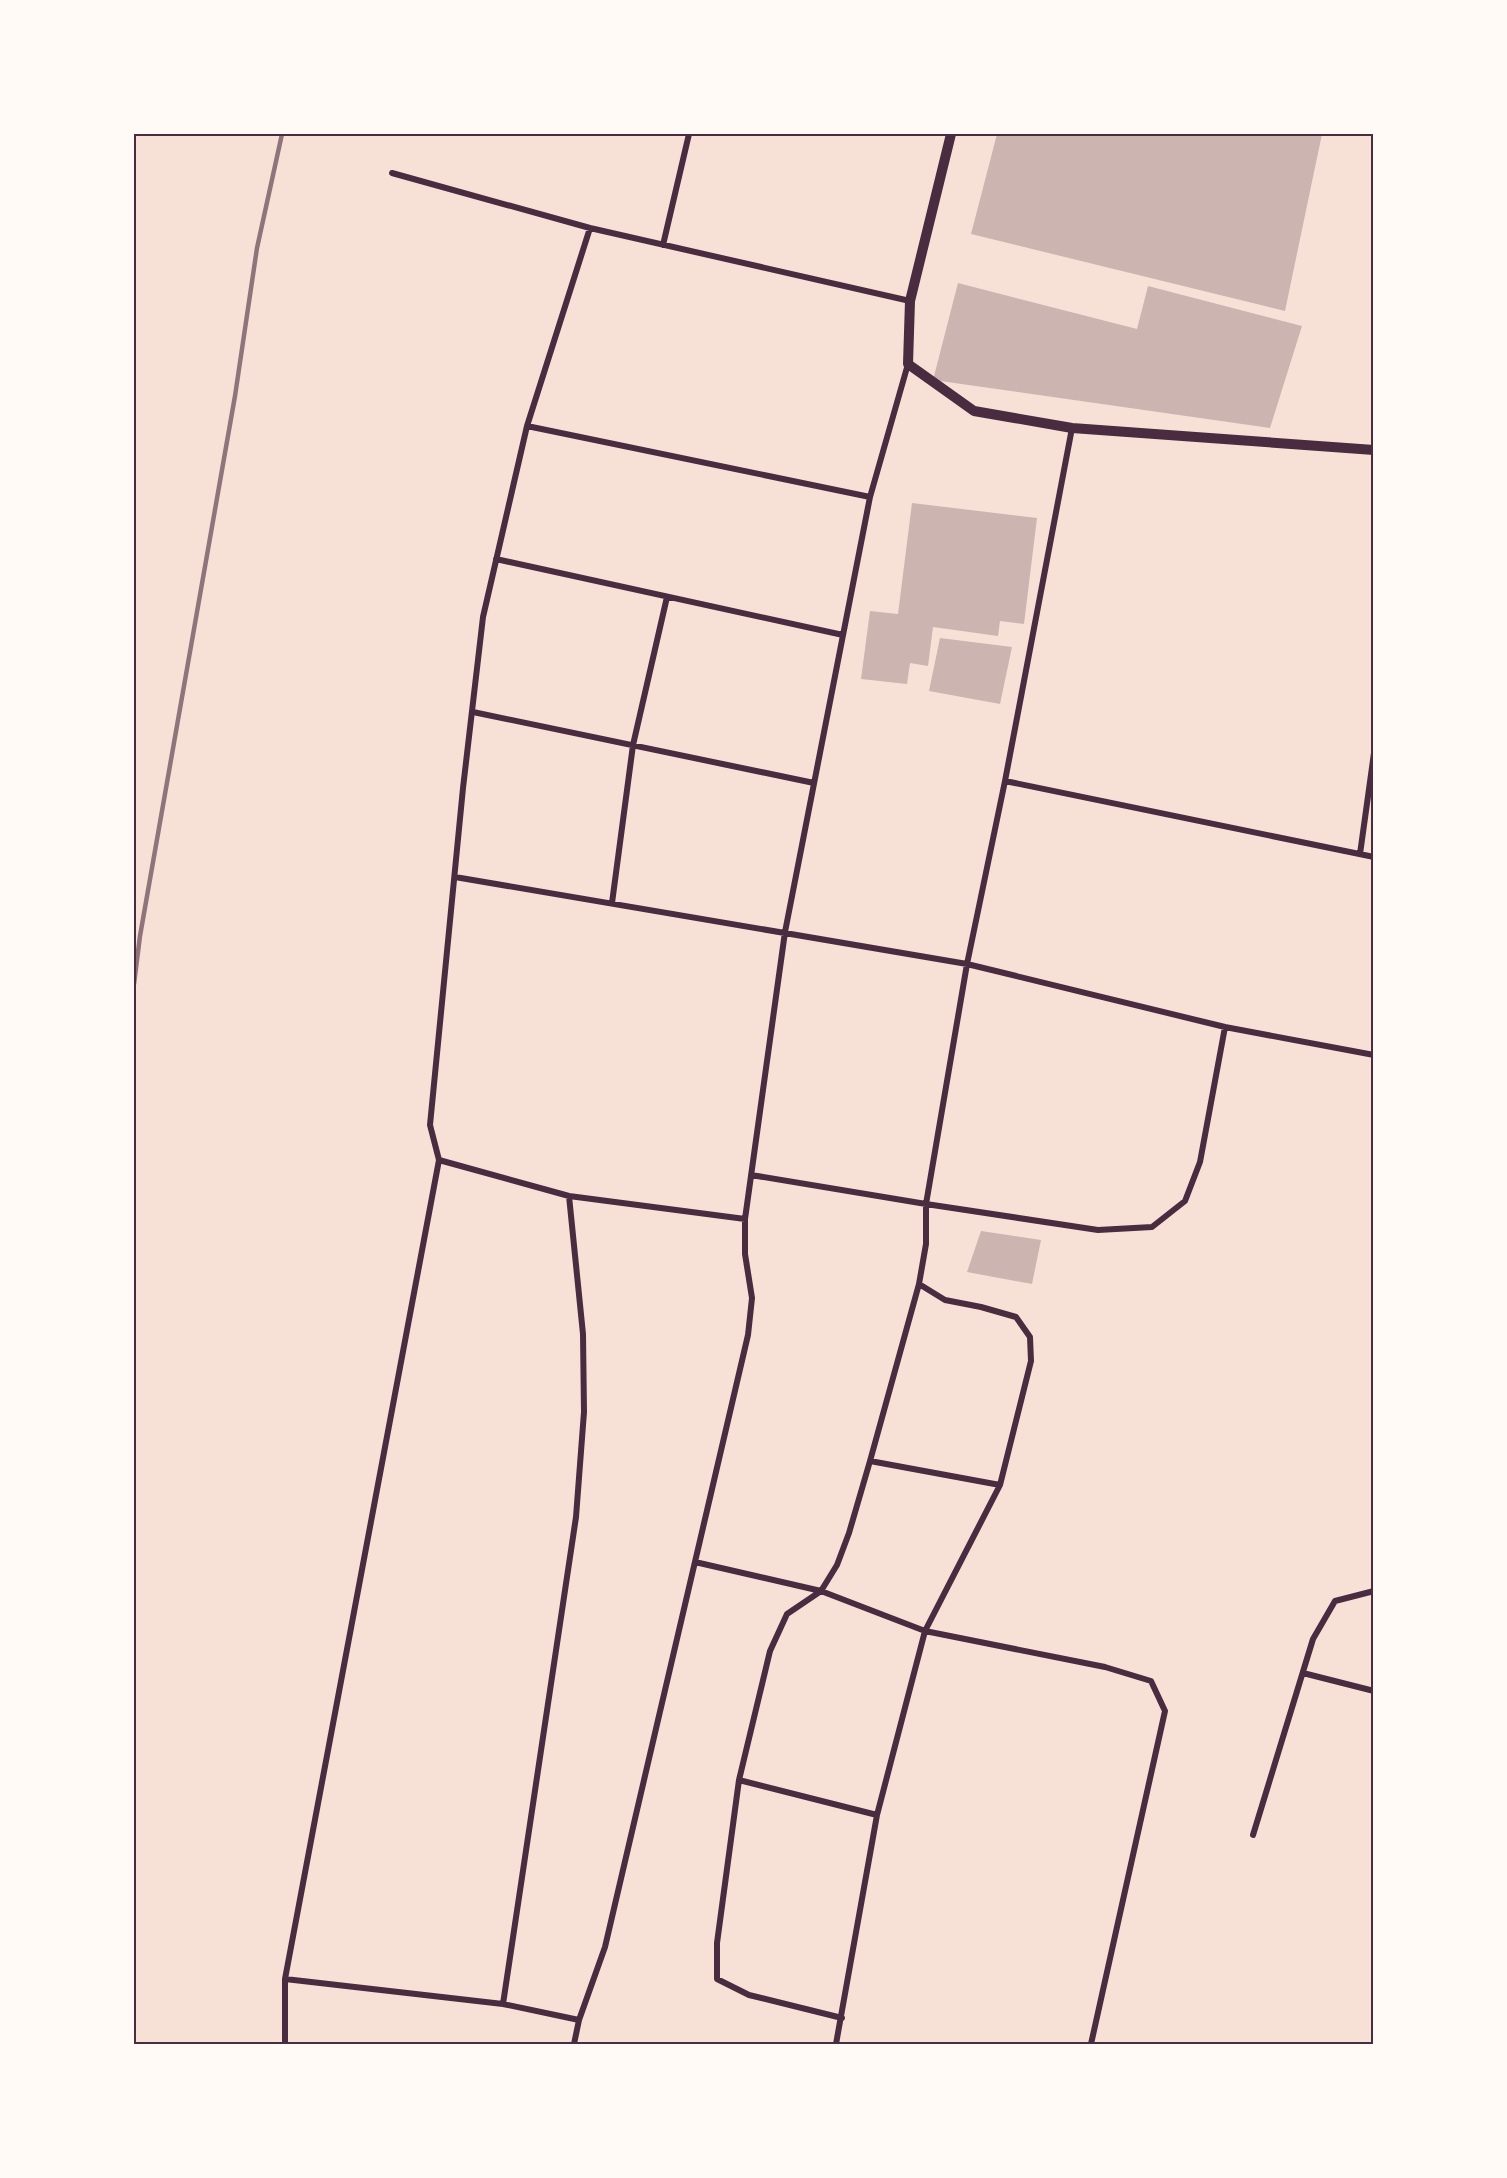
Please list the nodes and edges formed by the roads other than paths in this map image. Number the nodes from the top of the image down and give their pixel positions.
1 (690, 134) edge
2 (951, 134) edge
3 (392, 173) dead end
4 (590, 228) junction
5 (663, 245) junction
6 (910, 301) junction
7 (908, 364) junction
8 (527, 426) junction
9 (1072, 428) junction
10 (1374, 450) edge
11 (870, 497) junction
12 (496, 560) junction
13 (667, 597) junction
14 (843, 635) junction
15 (473, 712) junction
16 (633, 745) junction
17 (1374, 753) edge
18 (1005, 781) junction
19 (814, 783) junction
20 (1360, 854) junction
21 (1374, 857) edge
22 (455, 877) junction
23 (612, 903) junction
24 (785, 932) junction
25 (967, 964) junction
26 (1225, 1027) junction
27 (1374, 1055) edge
28 (438, 1160) junction
29 (751, 1175) junction
30 (569, 1196) junction
31 (926, 1204) junction
32 (745, 1219) junction
33 (919, 1284) junction
34 (870, 1461) junction
35 (1000, 1485) junction
36 (695, 1562) junction
37 (820, 1591) junction
38 (1374, 1591) edge
39 (925, 1631) junction
40 (1303, 1673) junction
41 (1374, 1691) edge
42 (739, 1780) junction
43 (877, 1815) junction
44 (1253, 1835) dead end
45 (285, 1978) junction
46 (503, 2004) junction
47 (842, 2018) junction
48 (579, 2020) junction
49 (285, 2044) edge
50 (574, 2044) edge
51 (836, 2044) edge
52 (1091, 2044) edge

1 - 5 street
2 - 6 street
3 - 4 street
4 - 5 street
4 - 8 street
5 - 6 street
6 - 7 street
7 - 9 street
7 - 11 street
8 - 11 street
8 - 12 street
9 - 10 street
9 - 18 street
11 - 14 street
12 - 13 street
12 - 15 street
13 - 14 street
13 - 16 street
14 - 19 street
15 - 16 street
15 - 22 street
16 - 19 street
16 - 23 street
17 - 20 street
18 - 20 street
18 - 25 street
19 - 24 street
20 - 21 street
22 - 23 street
22 - 28 street
23 - 24 street
24 - 25 street
24 - 29 street
25 - 26 street
25 - 31 street
26 - 27 street
26 - 31 street
28 - 30 street
28 - 45 street
29 - 31 street
29 - 32 street
30 - 32 street
30 - 46 street
31 - 33 street
32 - 36 street
33 - 34 street
33 - 35 street
34 - 35 street
34 - 37 street
35 - 39 street
36 - 37 street
36 - 48 street
37 - 39 street
37 - 42 street
38 - 40 street
39 - 43 street
39 - 52 street
40 - 41 street
40 - 44 street
42 - 43 street
42 - 47 street
43 - 47 street
45 - 46 street
45 - 49 street
46 - 48 street
47 - 51 street
48 - 50 street

